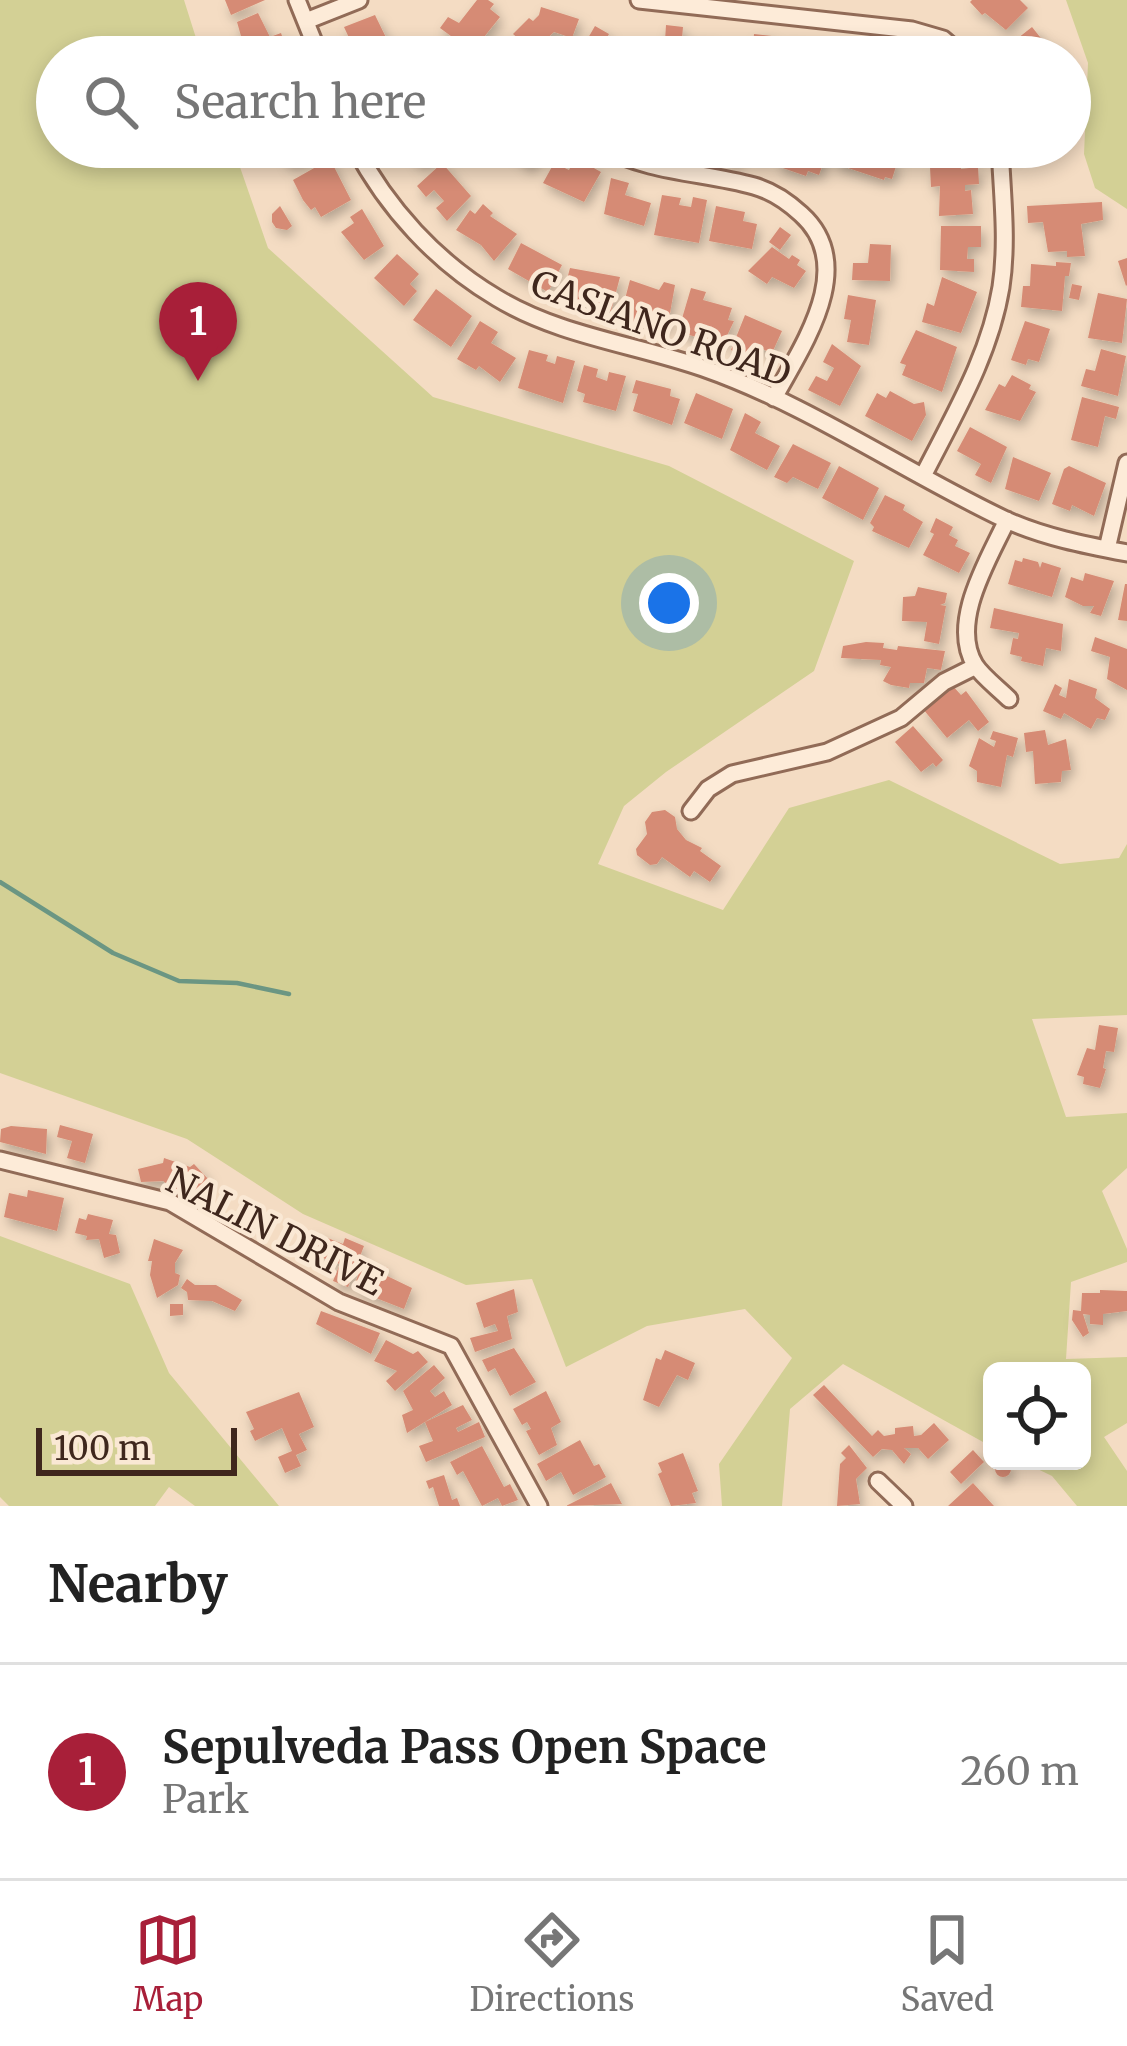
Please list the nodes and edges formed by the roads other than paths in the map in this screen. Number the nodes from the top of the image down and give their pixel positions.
1 (297, 0) edge
2 (359, 0) edge
3 (639, 0) edge
4 (306, 21) junction
5 (312, 36) edge
6 (933, 36) edge
7 (366, 168) edge
8 (661, 168) edge
9 (1001, 168) edge
10 (774, 398) junction
11 (1127, 463) edge
12 (923, 476) junction
13 (1007, 520) junction
14 (1107, 549) junction
15 (1127, 553) edge
16 (976, 666) junction
17 (1009, 699) dead end
18 (692, 811) dead end
19 (0, 1160) edge
20 (878, 1481) dead end
21 (539, 1506) edge
22 (904, 1506) edge

1 - 4 street
2 - 4 street
3 - 6 street
4 - 5 street
7 - 10 street, CASIANO ROAD
8 - 10 street
9 - 12 street
10 - 12 street, CASIANO ROAD
11 - 14 street
12 - 13 street, CASIANO ROAD
13 - 14 street, CASIANO ROAD
13 - 16 street
14 - 15 street, CASIANO ROAD
16 - 17 street
16 - 18 street
19 - 21 street, NALIN DRIVE
20 - 22 street

